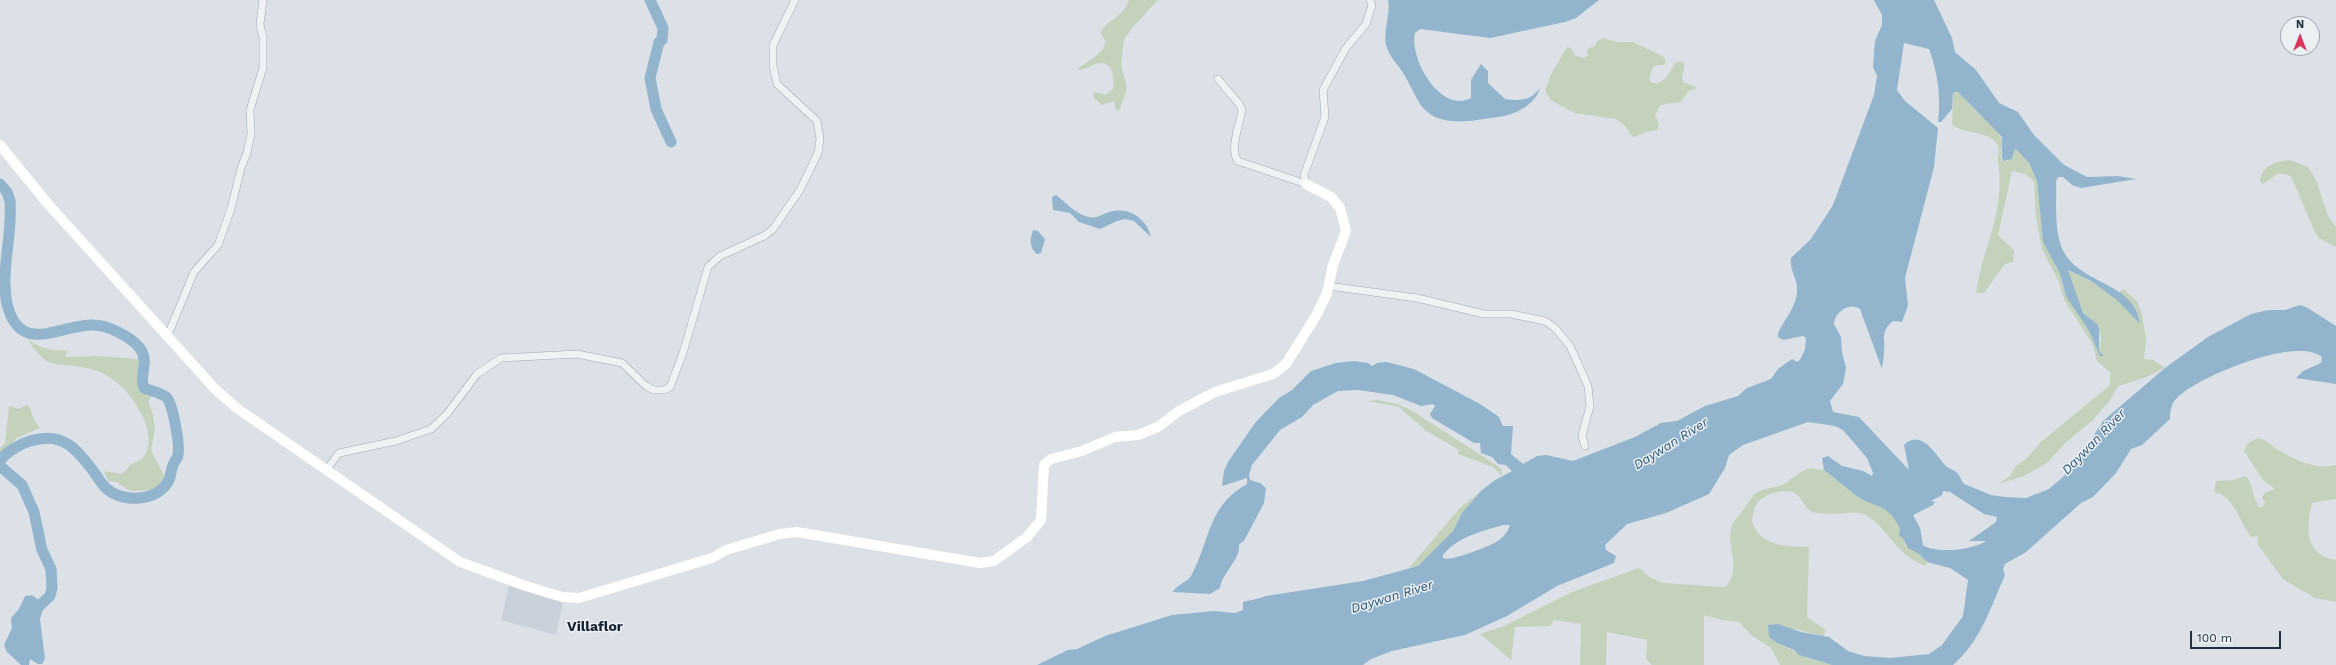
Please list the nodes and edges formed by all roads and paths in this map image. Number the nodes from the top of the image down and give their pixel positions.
1 (262, 0) edge
2 (795, 0) edge
3 (1370, 0) edge
4 (1218, 79) dead end
5 (0, 145) edge
6 (1306, 184) junction
7 (1328, 286) junction
8 (168, 335) junction
9 (1584, 446) dead end
10 (327, 469) junction

1 - 8 street
2 - 10 street
3 - 6 street
4 - 6 street
5 - 8 street
6 - 7 street
7 - 9 street
7 - 10 street
8 - 10 street

